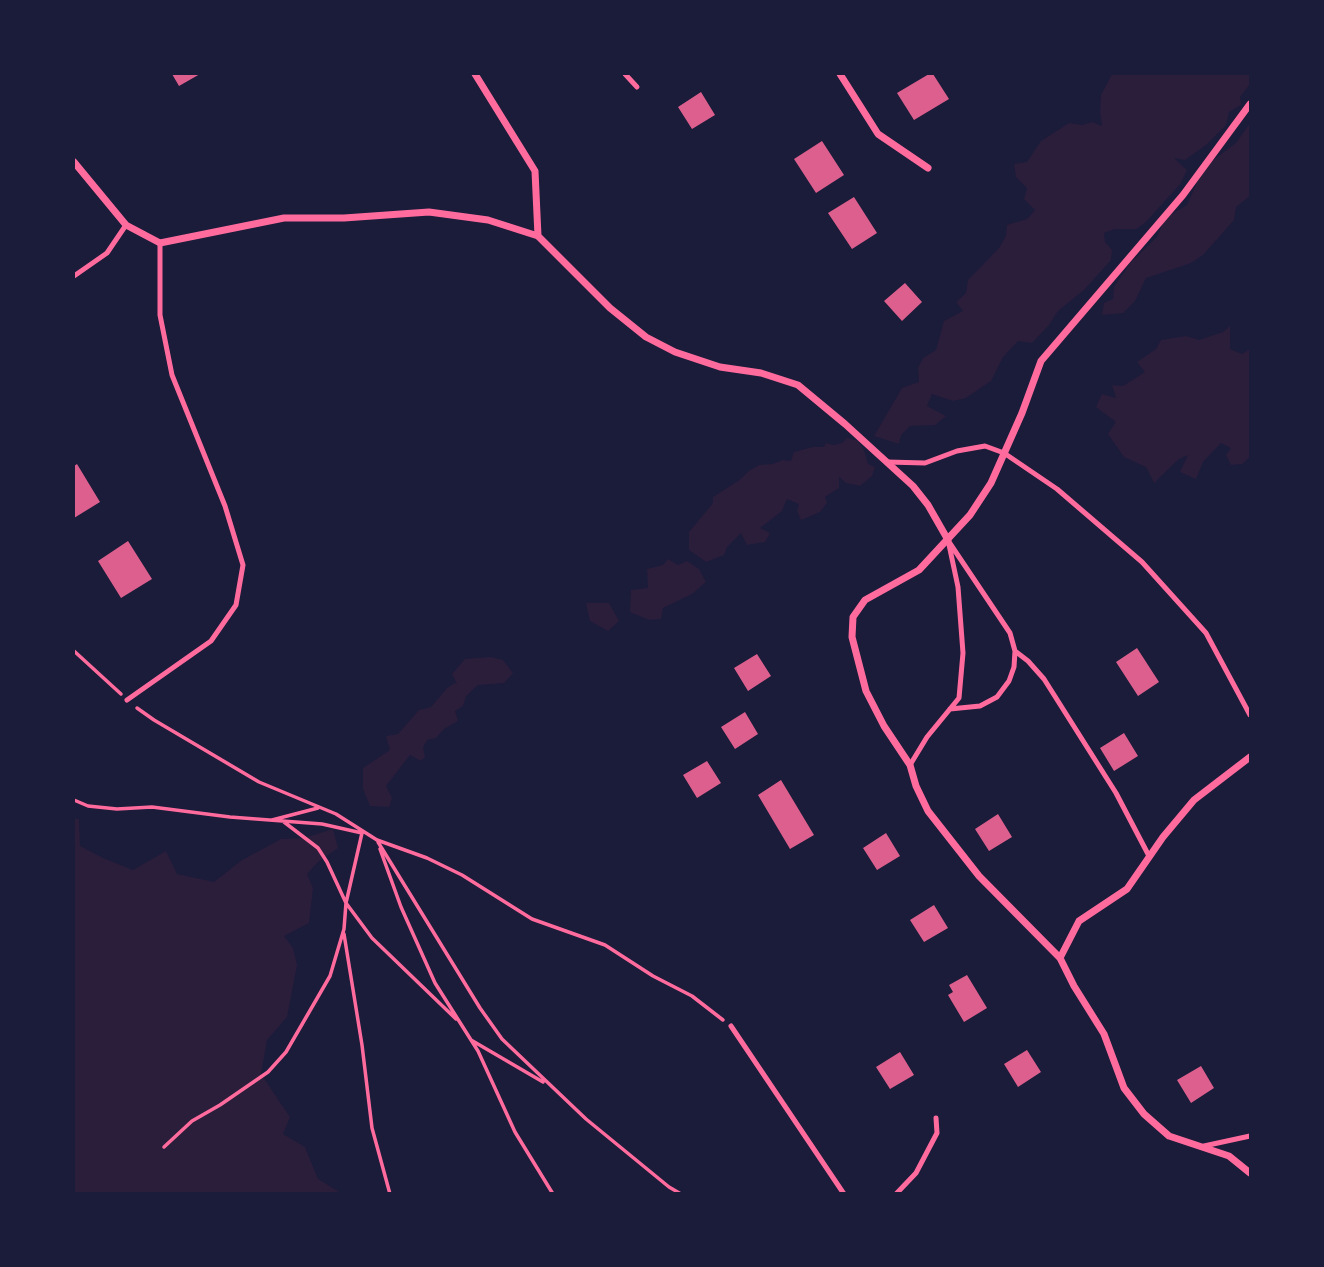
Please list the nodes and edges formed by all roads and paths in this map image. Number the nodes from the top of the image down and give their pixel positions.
1 (475, 74) edge
2 (625, 74) edge
3 (840, 74) edge
4 (637, 87) dead end
5 (1251, 104) edge
6 (74, 162) edge
7 (928, 168) dead end
8 (126, 225) junction
9 (538, 236) junction
10 (160, 243) junction
11 (74, 276) edge
12 (1004, 453) junction
13 (887, 462) junction
14 (948, 540) junction
15 (74, 651) edge
16 (1015, 651) junction
17 (127, 700) junction
18 (950, 709) junction
19 (1251, 715) edge
20 (1251, 757) edge
21 (910, 765) junction
22 (74, 800) edge
23 (320, 808) junction
24 (268, 821) junction
25 (283, 822) junction
26 (362, 833) junction
27 (377, 840) junction
28 (1149, 856) junction
29 (346, 903) junction
30 (344, 929) junction
31 (1060, 958) junction
32 (462, 1026) junction
33 (731, 1026) joint
34 (470, 1039) junction
35 (548, 1084) junction
36 (936, 1118) dead end
37 (1251, 1136) edge
38 (164, 1147) dead end
39 (1201, 1147) junction
40 (1251, 1173) edge
41 (390, 1194) edge
42 (553, 1194) edge
43 (681, 1194) edge
44 (844, 1194) edge
45 (896, 1194) edge

1 - 9 street
2 - 4 lane
3 - 7 street
5 - 12 street
6 - 8 street
8 - 10 street
8 - 11 lane
9 - 10 street
9 - 13 street
10 - 17 lane
12 - 13 lane
12 - 14 street
12 - 19 lane
13 - 14 street
14 - 16 lane
14 - 18 lane
14 - 21 street
15 - 17 path
16 - 18 lane
16 - 28 lane
17 - 23 path
18 - 21 lane
20 - 28 street
21 - 31 street
22 - 24 path
23 - 24 path
23 - 26 path
24 - 25 path
25 - 26 path
25 - 29 path
26 - 27 path
26 - 29 path
27 - 32 path
27 - 33 path
27 - 35 path
28 - 31 street
29 - 30 path
29 - 32 path
30 - 38 path
30 - 41 path
31 - 39 street
32 - 34 path
33 - 44 lane
34 - 35 path
34 - 42 path
35 - 43 path
36 - 45 lane
37 - 39 lane
39 - 40 street

